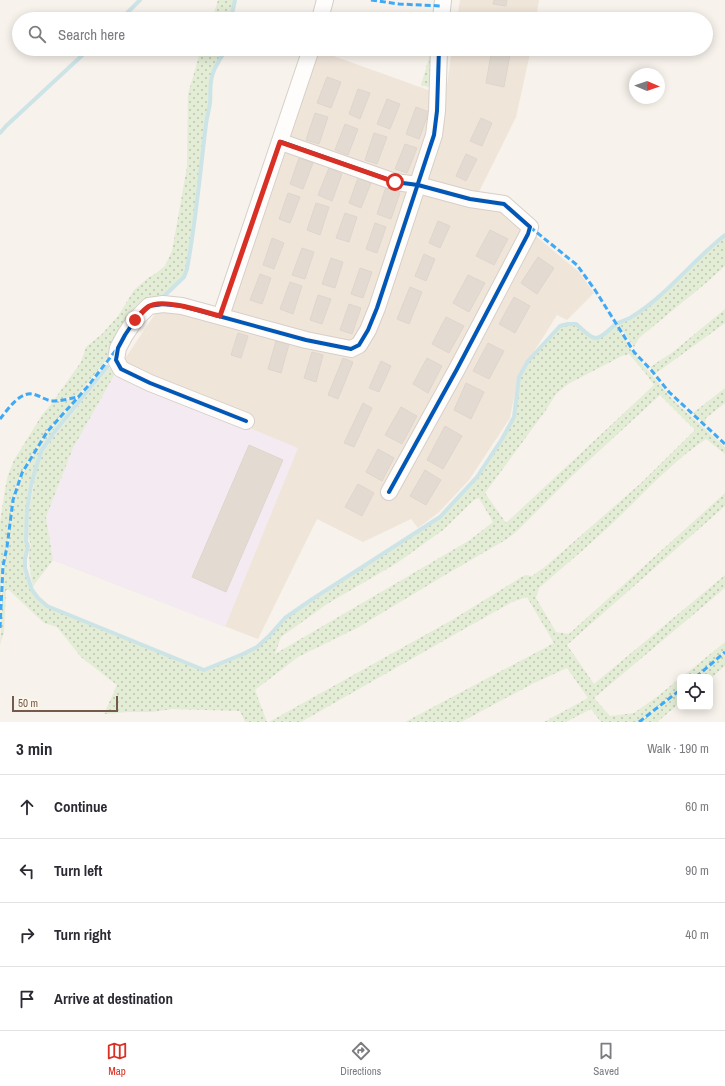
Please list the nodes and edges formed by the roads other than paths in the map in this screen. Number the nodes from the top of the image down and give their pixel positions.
1 (325, 0) edge
2 (442, 0) edge
3 (322, 12) edge
4 (441, 12) edge
5 (310, 56) edge
6 (439, 56) edge
7 (280, 142) junction
8 (418, 185) junction
9 (220, 316) junction
10 (246, 421) dead end
11 (388, 492) dead end

1 - 3 street
2 - 4 street
5 - 7 street
6 - 8 street
7 - 8 street
7 - 9 street
8 - 9 street
8 - 11 street
9 - 10 street

